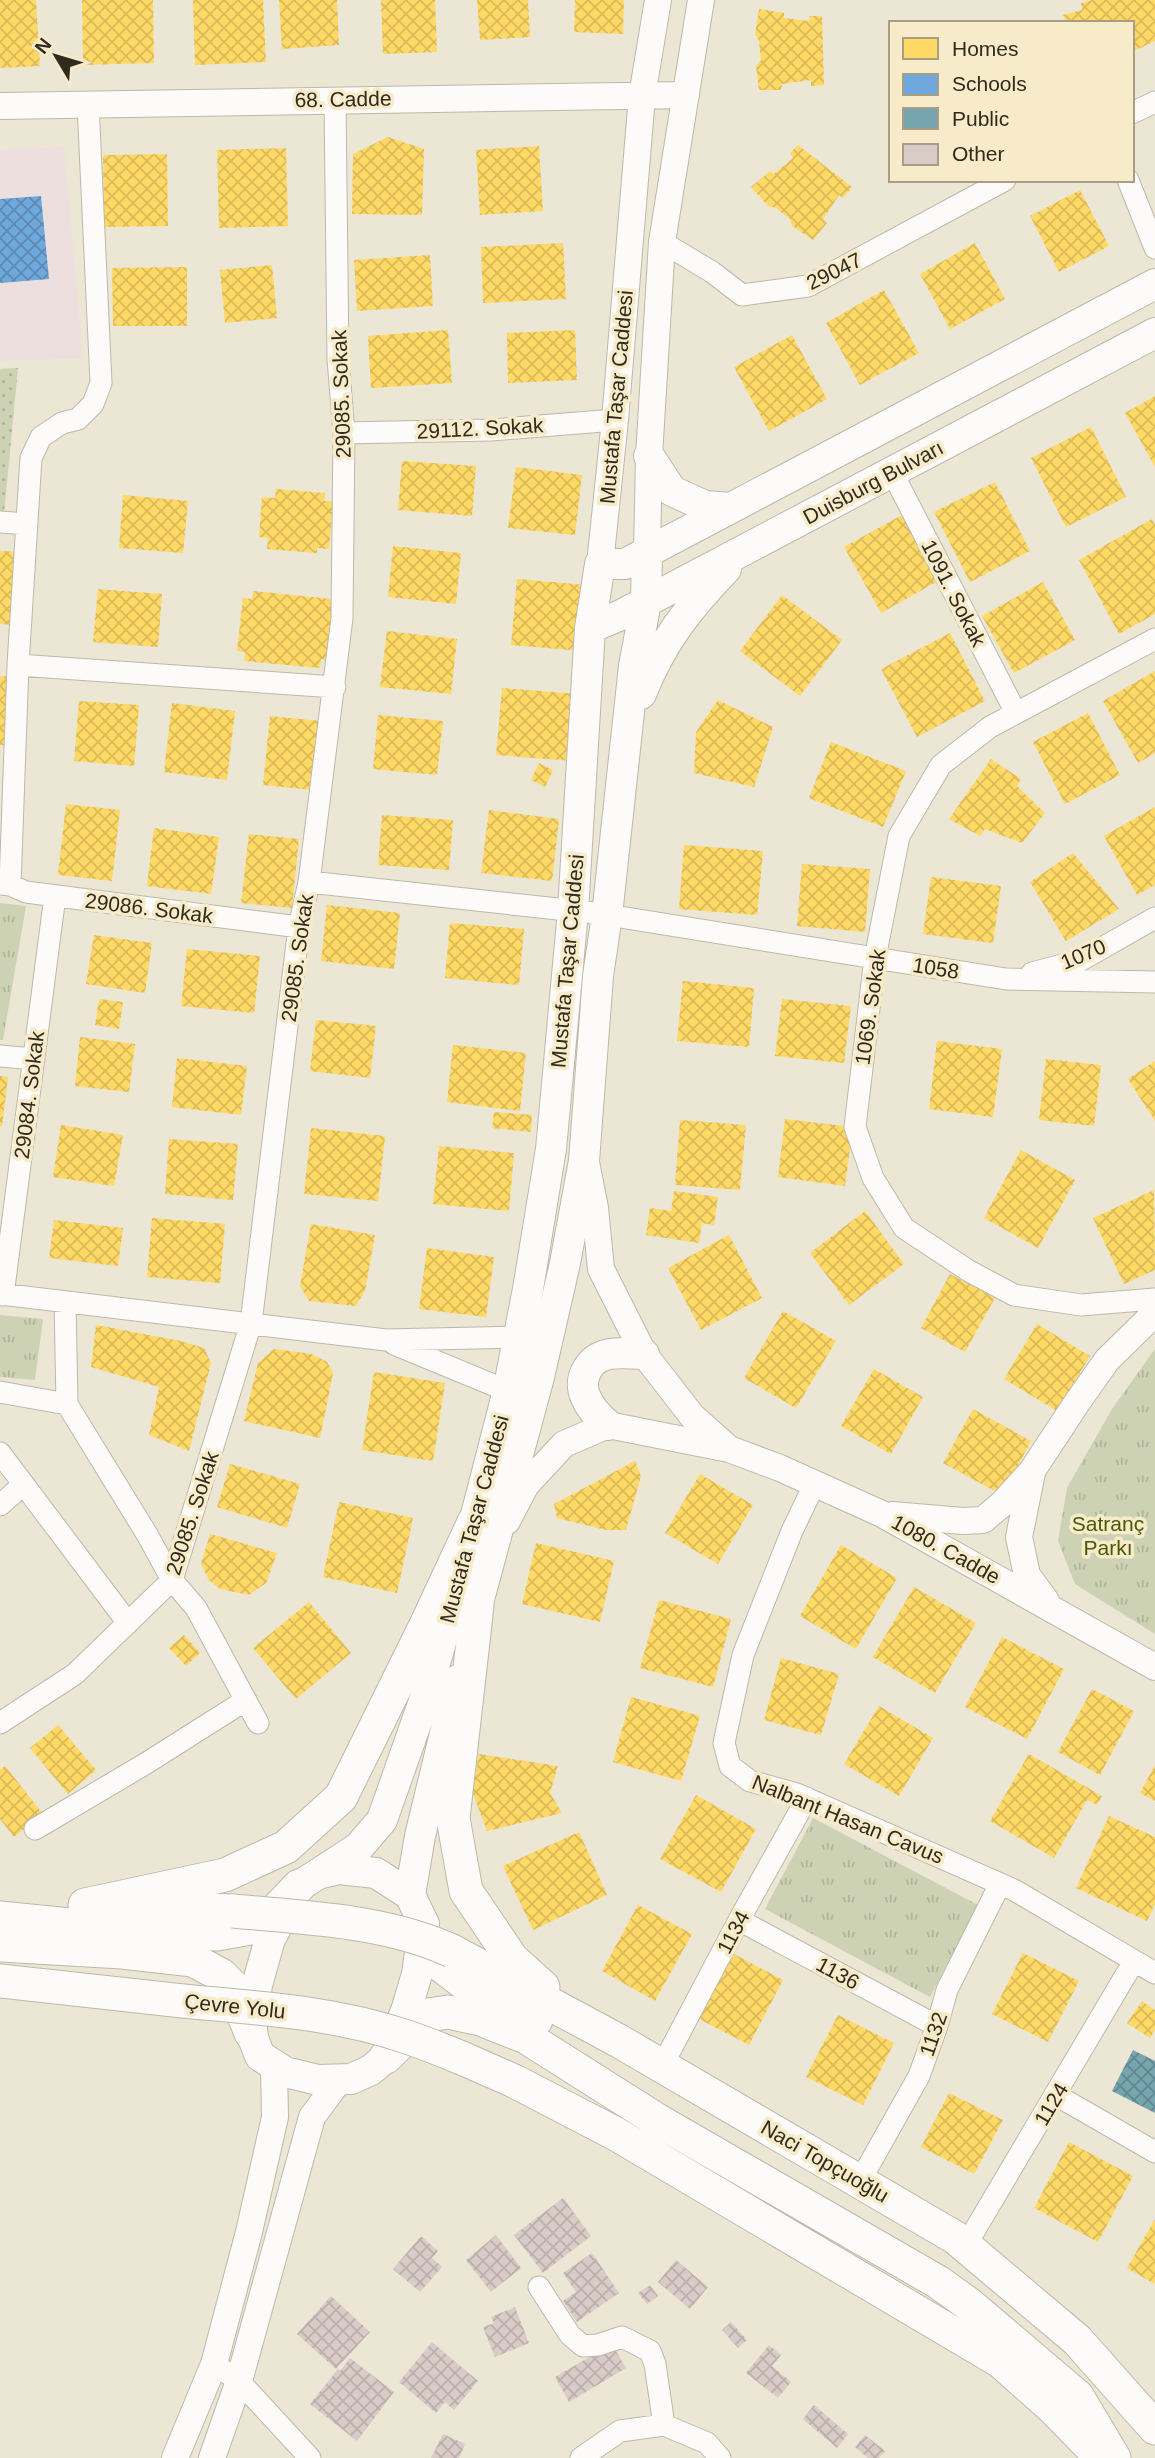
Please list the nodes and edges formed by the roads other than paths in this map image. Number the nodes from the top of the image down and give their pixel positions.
1 (658, 0) edge
2 (701, 0) edge
3 (686, 95) junction
4 (642, 96) junction
5 (335, 99) junction
6 (1155, 102) edge
7 (88, 104) junction
8 (0, 106) edge
9 (1134, 112) edge
10 (1001, 182) edge
11 (1129, 182) edge
12 (662, 242) junction
13 (1155, 248) edge
14 (1155, 284) edge
15 (1155, 333) edge
16 (615, 420) junction
17 (344, 433) junction
18 (649, 456) junction
19 (892, 472) junction
20 (732, 508) junction
21 (0, 522) edge
22 (27, 524) junction
23 (746, 549) junction
24 (647, 552) junction
25 (600, 564) junction
26 (646, 602) junction
27 (590, 628) junction
28 (1155, 639) edge
29 (12, 655) edge
30 (335, 687) junction
31 (1016, 713) junction
32 (628, 727) junction
33 (309, 882) junction
34 (5, 884) edge
35 (55, 896) junction
36 (592, 913) junction
37 (1155, 918) edge
38 (299, 927) junction
39 (875, 958) junction
40 (1006, 979) junction
41 (1154, 983) edge
42 (0, 1056) edge
43 (34, 1059) junction
44 (584, 1153) junction
45 (1, 1295) edge
46 (1155, 1299) edge
47 (65, 1302) junction
48 (1155, 1313) edge
49 (251, 1323) junction
50 (517, 1337) junction
51 (386, 1340) junction
52 (644, 1354) junction
53 (508, 1391) junction
54 (0, 1392) edge
55 (67, 1404) junction
56 (608, 1425) junction
57 (729, 1449) junction
58 (0, 1453) edge
59 (1032, 1471) junction
60 (23, 1485) junction
61 (814, 1485) junction
62 (0, 1505) edge
63 (882, 1514) junction
64 (484, 1534) junction
65 (172, 1580) junction
66 (477, 1606) junction
67 (1051, 1608) junction
68 (128, 1623) junction
69 (1155, 1667) edge
70 (246, 1700) junction
71 (0, 1723) edge
72 (258, 1723) dead end
73 (807, 1798) junction
74 (35, 1829) dead end
75 (308, 1880) junction
76 (1000, 1884) junction
77 (0, 1898) edge
78 (85, 1905) junction
79 (417, 1909) junction
80 (0, 1918) edge
81 (739, 1920) junction
82 (0, 1945) edge
83 (1148, 1966) edge
84 (0, 1981) edge
85 (575, 2017) junction
86 (937, 2026) junction
87 (251, 2033) junction
88 (386, 2057) junction
89 (274, 2066) junction
90 (662, 2066) junction
91 (340, 2079) junction
92 (1056, 2095) junction
93 (1155, 2152) edge
94 (860, 2180) junction
95 (966, 2245) junction
96 (1013, 2284) junction
97 (539, 2287) dead end
98 (214, 2364) junction
99 (239, 2381) junction
100 (664, 2426) junction
101 (1155, 2428) edge
102 (175, 2458) edge
103 (212, 2458) edge
104 (310, 2458) edge
105 (581, 2458) edge
106 (720, 2458) edge
107 (1101, 2458) edge
108 (1114, 2458) edge

1 - 4 street, Mustafa Taşar Caddesi
2 - 3 street, Mustafa Taşar Caddesi
3 - 4 street, 68. Cadde
3 - 12 street, Mustafa Taşar Caddesi
4 - 5 street, 68. Cadde
4 - 16 street, Mustafa Taşar Caddesi
5 - 7 street, 68. Cadde
5 - 17 street, 29085. Sokak
6 - 9 street
7 - 8 street, 68. Cadde
7 - 22 street
10 - 12 street, 29047
11 - 13 street
12 - 18 street, Mustafa Taşar Caddesi
14 - 20 main road, Duisburg Bulvarı
15 - 19 main road, Duisburg Bulvarı
16 - 17 street, 29112. Sokak
16 - 25 street, Mustafa Taşar Caddesi
17 - 30 street, 29085. Sokak
18 - 20 main road
18 - 24 street, Mustafa Taşar Caddesi
19 - 23 main road, Duisburg Bulvarı
19 - 31 street, 1091. Sokak
20 - 24 main road, Duisburg Bulvarı
21 - 22 street
22 - 29 street
23 - 26 main road, Duisburg Bulvarı
23 - 32 main road
24 - 25 main road, Duisburg Bulvarı
24 - 26 main road, Mustafa Taşar Caddesi
25 - 27 main road, Mustafa Taşar Caddesi
26 - 27 main road, Duisburg Bulvarı
26 - 32 main road, Mustafa Taşar Caddesi
27 - 36 main road, Mustafa Taşar Caddesi
28 - 31 street, 1069. Sokak
29 - 30 street
29 - 34 street
30 - 33 street, 29085. Sokak
31 - 39 street, 1069. Sokak
32 - 36 main road, Mustafa Taşar Caddesi
33 - 36 street
33 - 38 street, 29085. Sokak
34 - 35 street, 29086. Sokak
35 - 38 street, 29086. Sokak
35 - 43 street, 29084. Sokak
36 - 39 street, 1058
36 - 44 main road, Mustafa Taşar Caddesi
36 - 50 main road, Mustafa Taşar Caddesi
37 - 40 street, 1070
38 - 49 street, 29085. Sokak
39 - 40 street, 1058
39 - 46 street, 1069. Sokak
40 - 41 street, 1058
42 - 43 street
43 - 45 street, 29084. Sokak
44 - 52 street
44 - 64 main road, Mustafa Taşar Caddesi
45 - 47 street
47 - 49 street
47 - 55 street
48 - 59 street
49 - 51 street
49 - 65 street, 29085. Sokak
50 - 51 street
50 - 53 main road, Mustafa Taşar Caddesi
51 - 53 street
52 - 56 main road
52 - 57 street
53 - 64 main road, Mustafa Taşar Caddesi
54 - 55 street
55 - 65 street
56 - 57 street
56 - 64 street
57 - 61 street, 1080. Cadde
58 - 60 street
59 - 63 street
59 - 67 street
60 - 62 street
60 - 68 street
61 - 63 street, 1080. Cadde
61 - 73 street, Nalbant Hasan Cavus
63 - 67 street, 1080. Cadde
64 - 66 main road, Mustafa Taşar Caddesi
64 - 75 main road, Mustafa Taşar Caddesi
64 - 78 main road
65 - 68 street, 29085. Sokak
65 - 70 street
66 - 79 main road, Mustafa Taşar Caddesi
66 - 85 main road
67 - 69 street, 1080. Cadde
68 - 71 street, 29085. Sokak
70 - 72 street
70 - 74 street
73 - 76 street, Nalbant Hasan Cavus
73 - 81 street, 1134
75 - 79 main road
75 - 80 main road
75 - 87 main road
76 - 83 street, Nalbant Hasan Cavus
76 - 86 street, 1132
77 - 78 main road
78 - 85 main road, Naci Topçuoğlu, bridge
79 - 88 main road
79 - 96 main road
81 - 86 street, 1136
81 - 90 street, 1134
82 - 87 main road
83 - 92 street, 1124
84 - 107 main road, Çevre Yolu, bridge
85 - 90 main road, Naci Topçuoğlu
86 - 94 street, 1132
87 - 89 main road
88 - 91 main road
88 - 108 main road
89 - 91 main road
89 - 98 street
90 - 94 main road, Naci Topçuoğlu
91 - 99 street
92 - 93 street
92 - 95 street, 1124
94 - 95 main road, Naci Topçuoğlu
95 - 96 main road, Naci Topçuoğlu
96 - 101 main road, Naci Topçuoğlu
97 - 100 street
98 - 99 street
98 - 102 street
99 - 103 street
99 - 104 street
100 - 105 street
100 - 106 street

